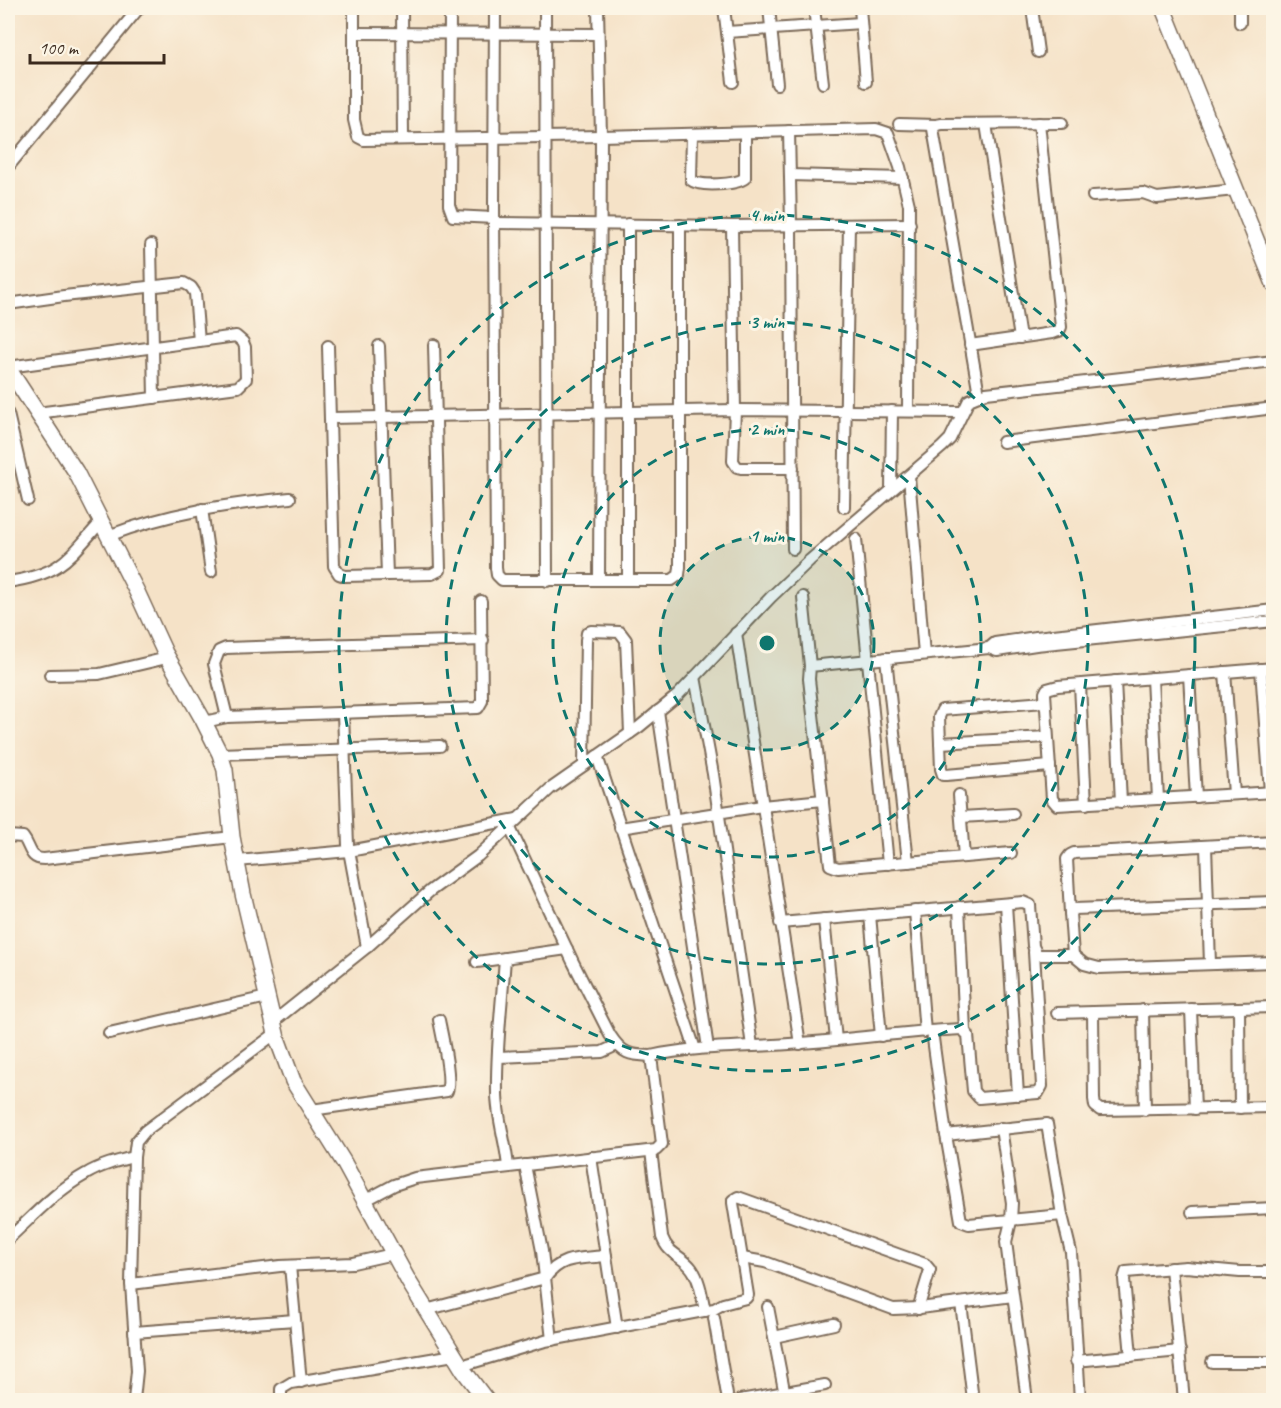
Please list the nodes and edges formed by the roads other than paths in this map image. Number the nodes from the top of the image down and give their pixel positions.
1 (139, 8) edge
2 (354, 8) edge
3 (402, 8) edge
4 (450, 8) edge
5 (495, 8) edge
6 (545, 8) edge
7 (597, 8) edge
8 (724, 8) edge
9 (769, 8) edge
10 (814, 8) edge
11 (860, 8) edge
12 (1032, 8) edge
13 (1163, 8) edge
14 (1240, 8) edge
15 (861, 23) junction
16 (1240, 23) dead end
17 (816, 25) junction
18 (771, 29) junction
19 (727, 32) junction
20 (354, 33) junction
21 (402, 34) junction
22 (450, 34) junction
23 (495, 34) junction
24 (544, 34) junction
25 (598, 34) junction
26 (1038, 52) dead end
27 (733, 82) dead end
28 (866, 82) dead end
29 (823, 83) dead end
30 (777, 84) dead end
31 (1039, 123) junction
32 (1062, 123) dead end
33 (899, 124) dead end
34 (986, 124) junction
35 (936, 125) junction
36 (789, 131) junction
37 (744, 133) junction
38 (692, 134) junction
39 (494, 136) junction
40 (546, 136) junction
41 (601, 136) junction
42 (450, 138) junction
43 (402, 139) junction
44 (8, 167) edge
45 (790, 175) junction
46 (903, 178) junction
47 (1235, 190) junction
48 (1093, 196) dead end
49 (494, 221) junction
50 (547, 224) junction
51 (600, 224) junction
52 (628, 224) junction
53 (910, 224) junction
54 (680, 225) junction
55 (791, 225) junction
56 (849, 225) junction
57 (732, 226) junction
58 (151, 245) dead end
59 (1274, 284) edge
60 (151, 286) junction
61 (8, 304) edge
62 (1020, 338) junction
63 (199, 341) junction
64 (434, 345) dead end
65 (970, 345) junction
66 (328, 346) dead end
67 (380, 346) dead end
68 (152, 347) junction
69 (1274, 361) edge
70 (8, 367) edge
71 (979, 394) junction
72 (154, 398) junction
73 (1274, 408) edge
74 (735, 410) junction
75 (793, 410) junction
76 (846, 410) junction
77 (680, 411) junction
78 (892, 411) junction
79 (908, 411) junction
80 (599, 412) junction
81 (628, 412) junction
82 (962, 412) junction
83 (37, 413) junction
84 (547, 413) junction
85 (8, 414) edge
86 (495, 414) junction
87 (435, 416) junction
88 (381, 417) junction
89 (330, 418) junction
90 (1003, 442) dead end
91 (793, 468) junction
92 (909, 476) junction
93 (891, 490) junction
94 (290, 498) dead end
95 (28, 500) dead end
96 (844, 507) dead end
97 (202, 509) junction
98 (101, 522) junction
99 (108, 536) junction
100 (856, 539) dead end
101 (793, 549) dead end
102 (211, 572) dead end
103 (387, 575) junction
104 (599, 580) junction
105 (628, 580) junction
106 (547, 581) junction
107 (8, 582) edge
108 (803, 597) dead end
109 (481, 601) dead end
110 (1268, 616) edge
111 (736, 633) junction
112 (483, 640) junction
113 (924, 654) junction
114 (167, 658) junction
115 (886, 658) junction
116 (868, 660) junction
117 (810, 666) junction
118 (1274, 668) edge
119 (1261, 669) junction
120 (1225, 672) junction
121 (50, 675) dead end
122 (1189, 675) junction
123 (695, 677) junction
124 (1152, 678) junction
125 (1115, 681) junction
126 (1080, 685) junction
127 (1045, 702) junction
128 (658, 711) junction
129 (343, 713) junction
130 (227, 717) junction
131 (204, 722) junction
132 (630, 733) junction
133 (1047, 736) junction
134 (940, 743) junction
135 (440, 746) dead end
136 (344, 750) junction
137 (220, 754) junction
138 (597, 756) junction
139 (584, 765) junction
140 (1050, 766) junction
141 (1272, 792) edge
142 (1234, 794) junction
143 (959, 795) dead end
144 (1196, 797) junction
145 (1158, 799) junction
146 (823, 801) junction
147 (1121, 802) junction
148 (1086, 804) junction
149 (762, 806) junction
150 (719, 813) junction
151 (1013, 814) dead end
152 (961, 817) junction
153 (673, 819) junction
154 (514, 823) junction
155 (620, 828) junction
156 (8, 836) edge
157 (232, 837) junction
158 (1274, 842) edge
159 (1206, 846) junction
160 (350, 851) junction
161 (1011, 853) dead end
162 (964, 857) junction
163 (237, 861) junction
164 (908, 862) junction
165 (888, 864) junction
166 (1274, 902) edge
167 (1006, 904) junction
168 (1209, 904) junction
169 (959, 907) junction
170 (915, 911) junction
171 (1070, 913) junction
172 (870, 915) junction
173 (824, 919) junction
174 (780, 922) junction
175 (367, 947) junction
176 (567, 949) junction
177 (1034, 952) junction
178 (1073, 955) junction
179 (505, 958) junction
180 (477, 962) dead end
181 (1274, 962) edge
182 (1210, 964) junction
183 (267, 997) junction
184 (1274, 1007) edge
185 (1239, 1008) junction
186 (1191, 1009) junction
187 (1143, 1010) junction
188 (1057, 1012) dead end
189 (1093, 1012) junction
190 (439, 1020) dead end
191 (274, 1028) junction
192 (965, 1030) junction
193 (928, 1032) junction
194 (109, 1033) dead end
195 (881, 1036) junction
196 (836, 1040) junction
197 (800, 1044) junction
198 (616, 1045) junction
199 (752, 1046) junction
200 (708, 1048) junction
201 (695, 1049) junction
202 (651, 1056) junction
203 (499, 1058) junction
204 (1018, 1095) junction
205 (1274, 1107) edge
206 (1240, 1108) junction
207 (1195, 1109) junction
208 (311, 1110) junction
209 (1145, 1110) junction
210 (1001, 1128) junction
211 (946, 1135) junction
212 (651, 1151) junction
213 (134, 1157) junction
214 (591, 1157) junction
215 (525, 1165) junction
216 (508, 1167) junction
217 (364, 1201) junction
218 (1274, 1208) edge
219 (1192, 1212) dead end
220 (1062, 1215) junction
221 (1011, 1221) junction
222 (8, 1239) edge
223 (393, 1254) junction
224 (606, 1256) junction
225 (742, 1258) junction
226 (290, 1266) junction
227 (1171, 1268) junction
228 (1274, 1272) edge
229 (545, 1278) junction
230 (131, 1284) junction
231 (1013, 1296) junction
232 (961, 1303) junction
233 (768, 1307) dead end
234 (918, 1308) junction
235 (426, 1310) junction
236 (705, 1311) junction
237 (714, 1318) dead end
238 (295, 1320) junction
239 (834, 1324) dead end
240 (617, 1328) junction
241 (134, 1332) junction
242 (774, 1337) junction
243 (552, 1340) junction
244 (1180, 1351) junction
245 (1131, 1356) junction
246 (458, 1361) junction
247 (1076, 1361) junction
248 (1212, 1362) dead end
249 (1274, 1362) edge
250 (302, 1382) junction
251 (825, 1385) dead end
252 (785, 1396) edge
253 (724, 1398) edge
254 (740, 1400) edge
255 (134, 1401) edge
256 (281, 1401) edge
257 (486, 1401) edge
258 (973, 1401) edge
259 (1027, 1401) edge
260 (1080, 1401) edge
261 (1184, 1401) edge

1 - 44 street
2 - 20 street
3 - 21 street
4 - 22 street
5 - 23 street
6 - 24 street
7 - 25 street
8 - 19 street
9 - 18 street
10 - 17 street
11 - 15 street
12 - 26 street
13 - 47 street
14 - 16 street
15 - 17 street
15 - 28 street
17 - 18 street
17 - 29 street
18 - 19 street
18 - 30 street
19 - 27 street
20 - 21 street
20 - 43 street
21 - 22 street
21 - 43 street
22 - 23 street
22 - 42 street
23 - 24 street
23 - 39 street
24 - 25 street
24 - 40 street
25 - 41 street
31 - 32 street
31 - 34 street
31 - 62 street
33 - 35 street
34 - 35 street
34 - 62 street
35 - 65 street
36 - 37 street
36 - 45 street
36 - 46 street
37 - 38 street
37 - 38 street
38 - 41 street
39 - 40 street
39 - 42 street
39 - 49 street
40 - 41 street
40 - 50 street
41 - 51 street
42 - 43 street
42 - 49 street
45 - 46 street
45 - 55 street
46 - 53 street
47 - 48 street
47 - 59 street
49 - 50 street
49 - 86 street
50 - 51 street
50 - 84 street
51 - 52 street
51 - 80 street
52 - 54 street
52 - 81 street
53 - 56 street
53 - 79 street
54 - 57 street
54 - 77 street
55 - 56 street
55 - 57 street
55 - 75 street
56 - 76 street
57 - 74 street
58 - 60 street
60 - 61 street
60 - 63 street
60 - 68 street
62 - 65 street
63 - 68 street
63 - 72 street
64 - 87 street
65 - 71 street
66 - 89 street
67 - 88 street
68 - 70 street
68 - 72 street
69 - 71 street
70 - 83 street
71 - 82 street
72 - 83 street
73 - 90 street
74 - 75 street
74 - 77 street
74 - 91 street
75 - 76 street
75 - 91 street
76 - 78 street
76 - 96 street
77 - 81 street
77 - 105 street
78 - 79 street
78 - 93 street
79 - 82 street
80 - 81 street
80 - 84 street
80 - 104 street
81 - 105 street
82 - 92 street
83 - 98 street
84 - 86 street
84 - 106 street
85 - 95 street
86 - 87 street
86 - 106 street
87 - 88 street
87 - 103 street
88 - 89 street
88 - 103 street
89 - 103 street
91 - 101 street
92 - 93 street
92 - 113 street
93 - 111 street
94 - 97 street
97 - 99 street
97 - 102 street
98 - 99 street
98 - 107 street
99 - 114 street
100 - 116 street
104 - 105 street
104 - 106 street
108 - 117 street
109 - 112 street
110 - 113 street
111 - 123 street
111 - 149 street
112 - 129 street
112 - 130 street
113 - 115 street
114 - 121 street
114 - 131 street
115 - 116 street
115 - 164 street
116 - 117 street
116 - 165 street
117 - 146 street
118 - 119 street
119 - 120 street
119 - 141 street
120 - 122 street
120 - 142 street
122 - 124 street
122 - 144 street
123 - 128 street
123 - 150 street
124 - 125 street
124 - 145 street
125 - 126 street
125 - 147 street
126 - 127 street
126 - 148 street
127 - 133 street
127 - 134 street
128 - 132 street
128 - 153 street
129 - 130 street
129 - 136 street
130 - 131 street
131 - 137 street
132 - 138 street
132 - 139 street
133 - 134 street
133 - 140 street
134 - 140 street
135 - 136 street
136 - 137 street
136 - 160 street
137 - 157 street
138 - 139 street
138 - 155 street
139 - 154 street
140 - 148 street
141 - 142 street
142 - 144 street
143 - 152 street
144 - 145 street
145 - 147 street
146 - 149 street
146 - 165 street
147 - 148 street
149 - 150 street
149 - 174 street
150 - 153 street
150 - 199 street
151 - 152 street
152 - 162 street
153 - 155 street
153 - 200 street
154 - 160 street
154 - 175 street
154 - 176 street
155 - 201 street
156 - 157 street
157 - 163 street
158 - 159 street
159 - 168 street
159 - 171 street
160 - 163 street
160 - 175 street
161 - 162 street
162 - 164 street
163 - 183 street
164 - 165 street
166 - 168 street
167 - 169 street
167 - 177 street
167 - 204 street
168 - 171 street
168 - 182 street
169 - 170 street
169 - 192 street
170 - 172 street
170 - 193 street
171 - 178 street
172 - 173 street
172 - 195 street
173 - 174 street
173 - 196 street
174 - 197 street
175 - 191 street
176 - 179 street
176 - 198 street
177 - 178 street
177 - 204 street
178 - 182 street
179 - 180 street
179 - 203 street
181 - 182 street
183 - 191 street
183 - 194 street
184 - 185 street
185 - 186 street
185 - 206 street
186 - 187 street
186 - 207 street
187 - 189 street
187 - 209 street
188 - 189 street
189 - 209 street
190 - 208 street
191 - 208 street
191 - 213 street
192 - 193 street
192 - 204 street
193 - 195 street
193 - 211 street
195 - 196 street
196 - 197 street
197 - 199 street
198 - 202 street
198 - 203 street
199 - 200 street
200 - 201 street
201 - 202 street
202 - 212 street
203 - 216 street
205 - 206 street
206 - 207 street
207 - 209 street
208 - 217 street
210 - 211 street
210 - 220 street
210 - 221 street
211 - 221 street
212 - 214 street
212 - 236 street
213 - 222 street
213 - 230 street
214 - 215 street
214 - 224 street
215 - 216 street
215 - 229 street
216 - 217 street
217 - 223 street
218 - 219 street
220 - 221 street
220 - 247 street
221 - 231 street
223 - 226 street
223 - 235 street
224 - 229 street
224 - 240 street
225 - 234 street
225 - 234 street
225 - 236 street
226 - 230 street
226 - 238 street
227 - 228 street
227 - 244 street
227 - 245 street
229 - 235 street
229 - 243 street
230 - 241 street
231 - 232 street
231 - 259 street
232 - 234 street
232 - 258 street
233 - 242 street
235 - 246 street
236 - 240 street
237 - 253 street
238 - 241 street
238 - 250 street
239 - 242 street
240 - 243 street
241 - 255 street
242 - 252 street
243 - 246 street
244 - 245 street
244 - 261 street
245 - 247 street
246 - 250 street
246 - 257 street
247 - 260 street
248 - 249 street
250 - 256 street
251 - 252 street
252 - 254 street
253 - 254 street

